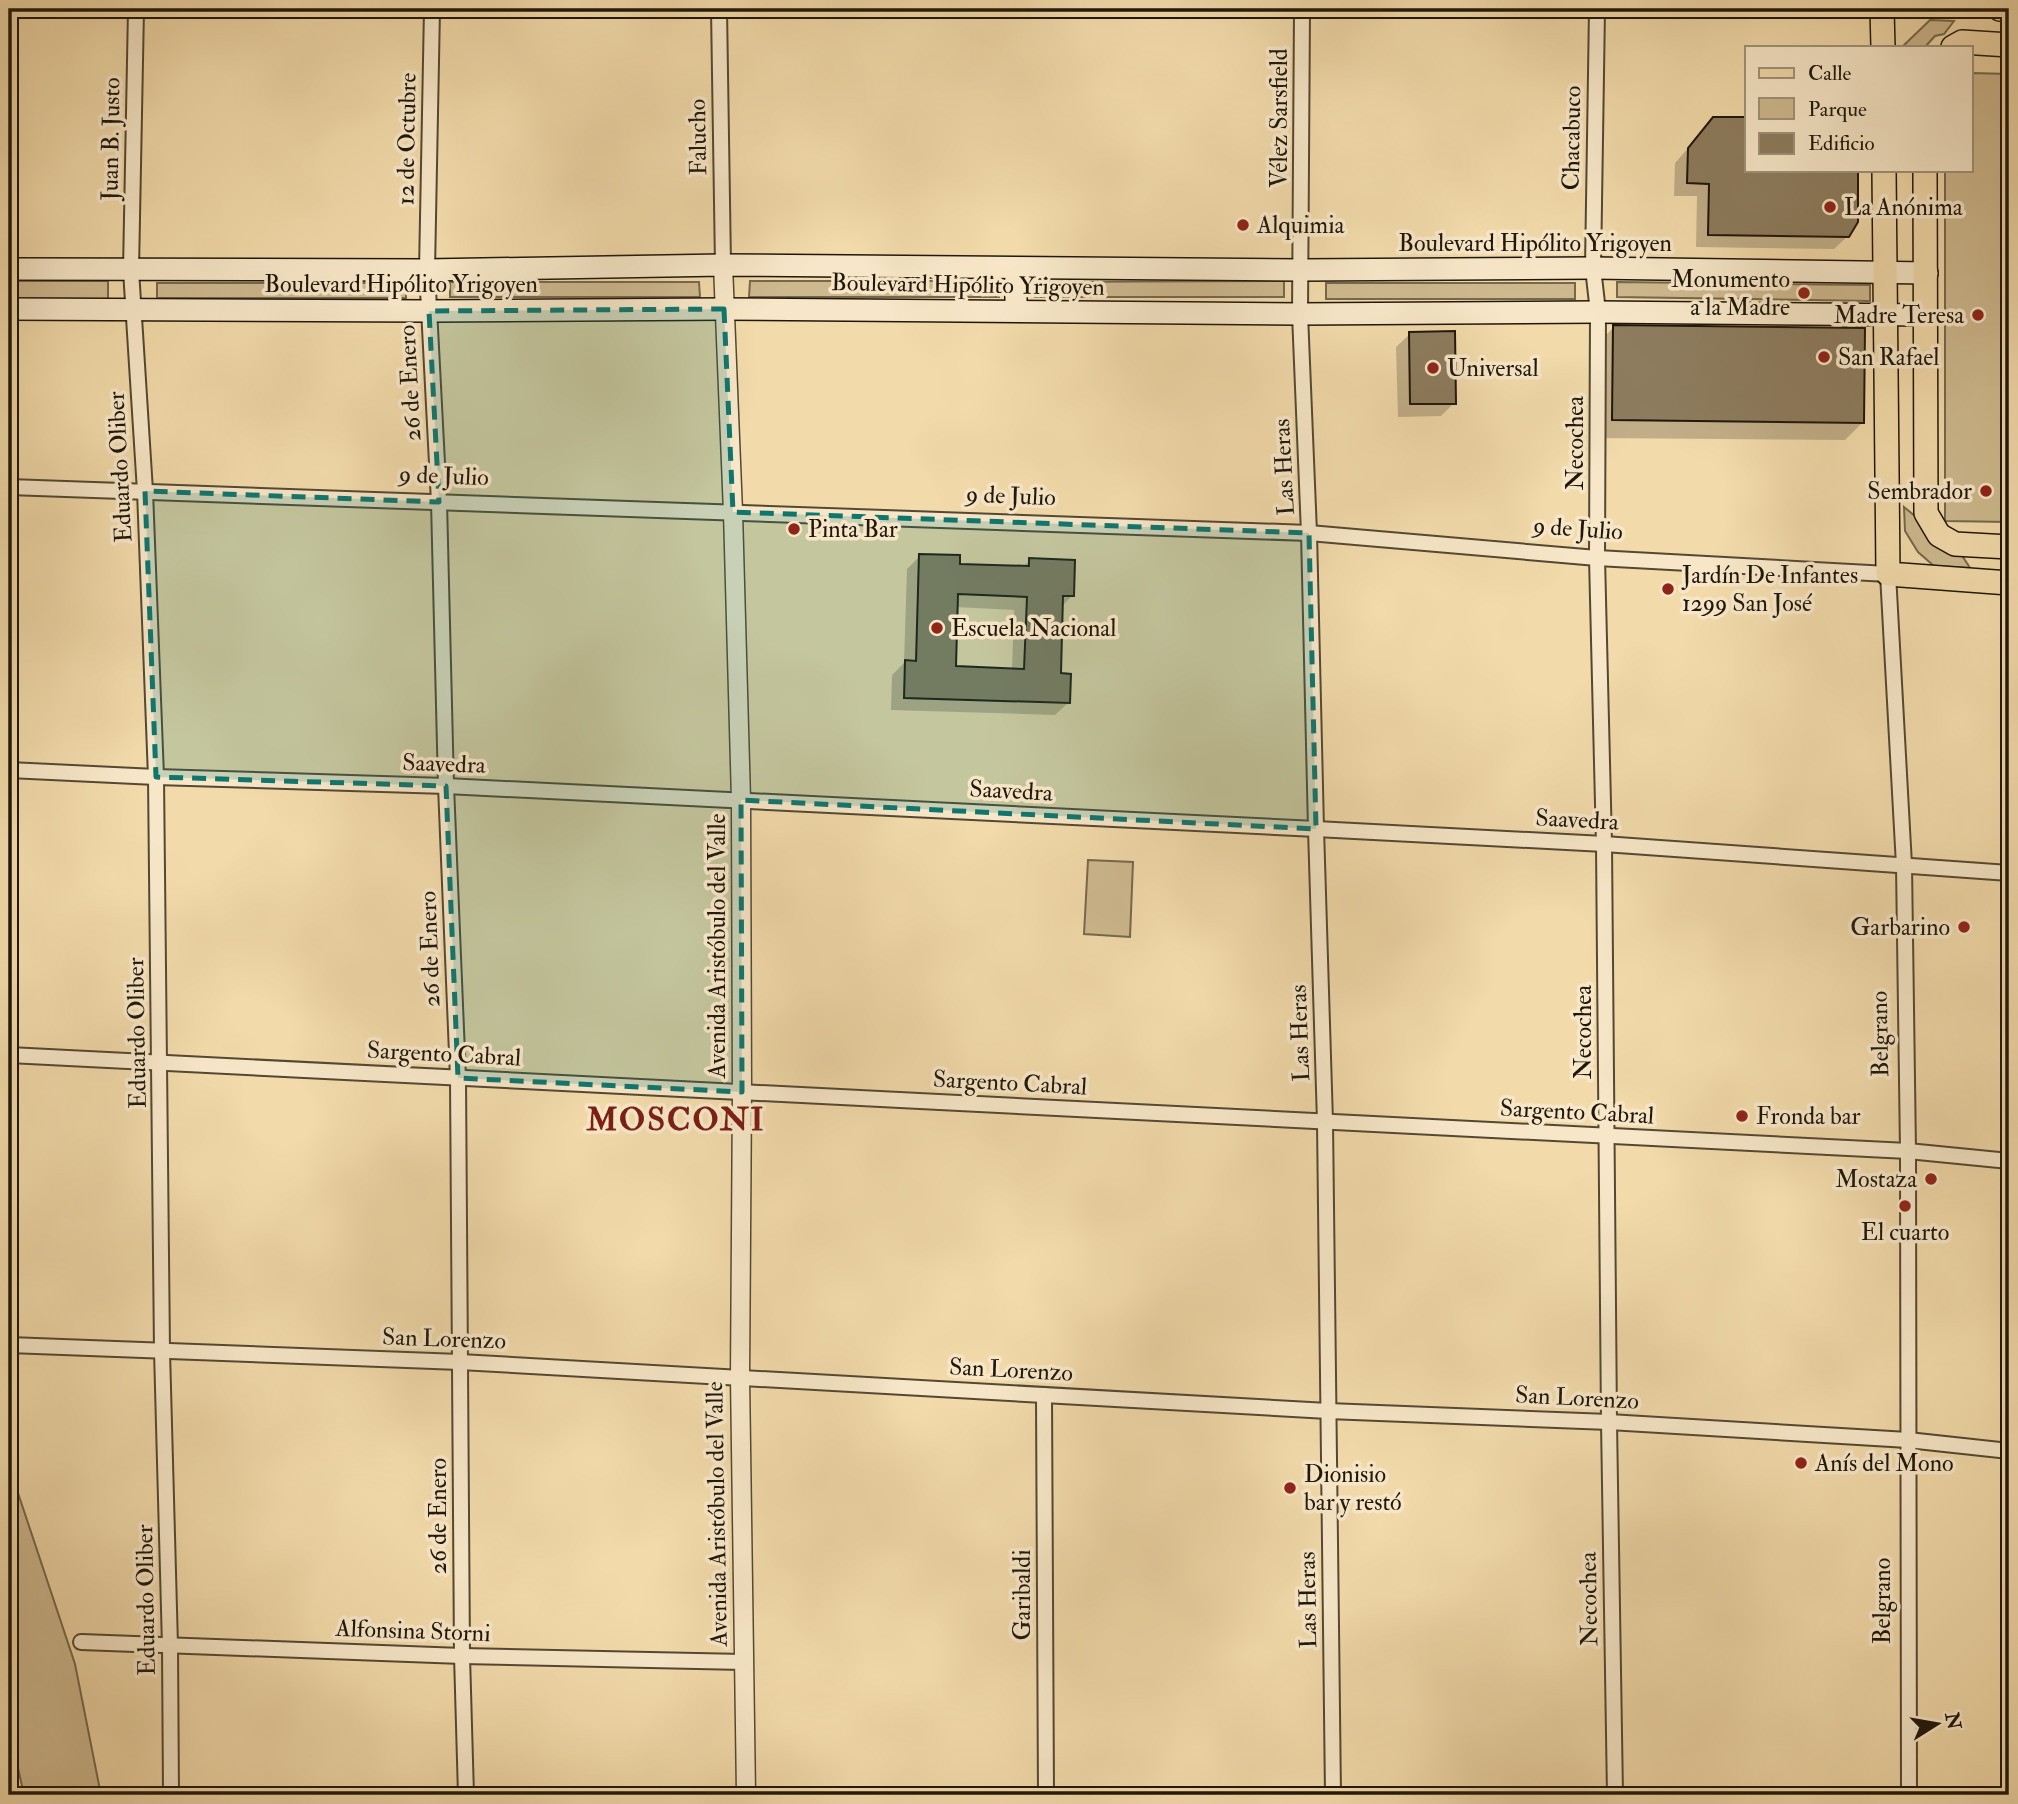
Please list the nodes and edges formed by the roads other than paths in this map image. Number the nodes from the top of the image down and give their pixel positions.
1 (136, 9) edge
2 (432, 9) edge
3 (719, 9) edge
4 (1302, 9) edge
5 (1597, 9) edge
6 (1882, 9) edge
7 (2000, 9) edge
8 (2009, 9) edge
9 (2009, 45) edge
10 (1883, 46) edge
11 (1955, 46) edge
12 (1884, 172) edge
13 (1926, 172) edge
14 (723, 265) junction
15 (1016, 268) junction
16 (1593, 268) junction
17 (9, 270) edge
18 (131, 270) junction
19 (427, 270) junction
20 (1301, 270) junction
21 (1884, 272) junction
22 (1927, 273) junction
23 (724, 309) junction
24 (9, 310) edge
25 (135, 310) junction
26 (429, 310) junction
27 (1016, 311) junction
28 (1598, 312) junction
29 (1300, 314) junction
30 (1886, 314) junction
31 (1927, 315) junction
32 (9, 487) edge
33 (145, 491) junction
34 (439, 502) junction
35 (733, 512) junction
36 (1309, 533) junction
37 (2009, 547) edge
38 (1597, 558) junction
39 (1888, 574) junction
40 (2009, 583) edge
41 (9, 770) edge
42 (156, 777) junction
43 (446, 786) junction
44 (741, 800) junction
45 (1316, 829) junction
46 (1604, 844) junction
47 (1905, 865) junction
48 (2009, 873) edge
49 (9, 1055) edge
50 (160, 1063) junction
51 (458, 1078) junction
52 (742, 1092) junction
53 (1325, 1122) junction
54 (1606, 1136) junction
55 (1908, 1151) junction
56 (2009, 1161) edge
57 (9, 1345) edge
58 (162, 1351) junction
59 (460, 1362) junction
60 (740, 1377) junction
61 (1044, 1395) junction
62 (1328, 1411) junction
63 (1609, 1422) junction
64 (1908, 1440) junction
65 (2009, 1451) edge
66 (81, 1642) dead end
67 (170, 1646) junction
68 (462, 1656) junction
69 (744, 1662) junction
70 (172, 1795) edge
71 (466, 1795) edge
72 (746, 1795) edge
73 (1046, 1795) edge
74 (1333, 1795) edge
75 (1615, 1795) edge
76 (1909, 1795) edge

1 - 18 street, Juan B. Justo
2 - 19 street, 12 de Octubre
3 - 14 street, Falucho
4 - 20 street, Vélez Sarsfield
5 - 16 street, Chacabuco
6 - 10 main road
7 - 8 main road
9 - 11 main road
12 - 21 main road, Belgrano
13 - 22 main road
14 - 15 main road, Boulevard Hipólito Yrigoyen
14 - 19 main road, Boulevard Hipólito Yrigoyen
14 - 23 street, Avenida Aristóbulo del Valle
15 - 20 main road, Boulevard Hipólito Yrigoyen
15 - 27 main road
16 - 20 main road, Boulevard Hipólito Yrigoyen
16 - 21 main road, Boulevard Hipólito Yrigoyen
16 - 28 street, Necochea
17 - 18 main road, Boulevard Hipólito Yrigoyen
18 - 19 main road, Boulevard Hipólito Yrigoyen
18 - 25 street, Eduardo Oliber
19 - 26 street, 26 de Enero
20 - 29 street, Las Heras
21 - 22 main road, Boulevard Hipólito Yrigoyen
21 - 30 main road, Belgrano
22 - 31 main road
23 - 26 main road, Boulevard Hipólito Yrigoyen
23 - 27 main road, Boulevard Hipólito Yrigoyen
23 - 35 street, Avenida Aristóbulo del Valle
24 - 25 main road, Boulevard Hipólito Yrigoyen
25 - 26 main road, Boulevard Hipólito Yrigoyen
25 - 33 street, Eduardo Oliber
26 - 34 street, 26 de Enero
27 - 29 main road, Boulevard Hipólito Yrigoyen
28 - 29 main road, Boulevard Hipólito Yrigoyen
28 - 30 main road, Boulevard Hipólito Yrigoyen
28 - 38 street, Necochea
29 - 36 street, Las Heras
30 - 31 main road, Boulevard Hipólito Yrigoyen
30 - 39 main road, Belgrano
31 - 37 main road
32 - 33 street, 9 de Julio
33 - 34 street, 9 de Julio
33 - 42 street, Eduardo Oliber
34 - 35 street, 9 de Julio
34 - 43 street, 26 de Enero
35 - 36 street, 9 de Julio
35 - 44 street, Avenida Aristóbulo del Valle
36 - 38 street, 9 de Julio
36 - 45 street, Las Heras
38 - 39 street, 9 de Julio
38 - 46 street, Necochea
39 - 40 main road, 9 de Julio
39 - 47 street, Belgrano
41 - 42 street, Saavedra
42 - 43 street, Saavedra
42 - 50 street, Eduardo Oliber
43 - 44 street, Saavedra
43 - 51 street, 26 de Enero
44 - 45 street, Saavedra
44 - 52 street, Avenida Aristóbulo del Valle
45 - 46 street, Saavedra
45 - 53 street, Las Heras
46 - 47 street, Saavedra
46 - 54 street, Necochea
47 - 48 street, Saavedra
47 - 55 street, Belgrano
49 - 50 street, Sargento Cabral
50 - 51 street, Sargento Cabral
50 - 58 street, Eduardo Oliber
51 - 52 street, Sargento Cabral
51 - 59 street, 26 de Enero
52 - 53 street, Sargento Cabral
52 - 60 street, Avenida Aristóbulo del Valle
53 - 54 street, Sargento Cabral
53 - 62 street, Las Heras
54 - 55 street, Sargento Cabral
54 - 63 street, Necochea
55 - 56 street, Sargento Cabral
55 - 64 street, Belgrano
57 - 58 street, San Lorenzo
58 - 59 street, San Lorenzo
58 - 67 street, Eduardo Oliber
59 - 60 street, San Lorenzo
59 - 68 street, 26 de Enero
60 - 61 street, San Lorenzo
60 - 69 street, Avenida Aristóbulo del Valle
61 - 62 street, San Lorenzo
61 - 73 street, Garibaldi
62 - 63 street, San Lorenzo
62 - 74 street, Las Heras
63 - 64 street, San Lorenzo
63 - 75 street, Necochea
64 - 65 street, San Lorenzo
64 - 76 street, Belgrano
66 - 67 street, Alfonsina Storni
67 - 68 street, Alfonsina Storni
67 - 70 street, Eduardo Oliber
68 - 69 street, Alfonsina Storni
68 - 71 street, 26 de Enero
69 - 72 street, Avenida Aristóbulo del Valle

